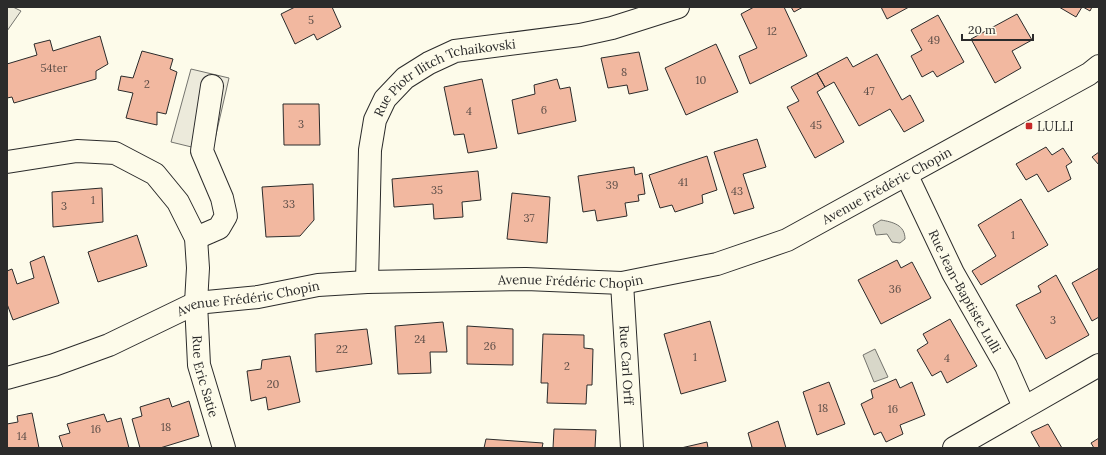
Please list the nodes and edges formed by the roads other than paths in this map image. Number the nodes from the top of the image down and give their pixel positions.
1 (678, 7) edge
2 (1099, 66) edge
3 (212, 86) dead end
4 (7, 162) edge
5 (907, 176) junction
6 (196, 238) junction
7 (367, 282) junction
8 (622, 283) junction
9 (196, 304) junction
10 (1099, 365) edge
11 (7, 378) edge
12 (1024, 407) junction
13 (224, 448) edge
14 (632, 448) edge
15 (954, 448) edge

1 - 7 street, Rue Piotr Ilitch Tchaikovski
2 - 5 street, Avenue Frédéric Chopin
3 - 6 street
4 - 6 street
5 - 8 street, Avenue Frédéric Chopin
5 - 12 street, Rue Jean-Baptiste Lulli
6 - 9 street, Rue Eric Satie
7 - 8 street, Avenue Frédéric Chopin
7 - 9 street, Avenue Frédéric Chopin
8 - 14 street, Rue Carl Orff
9 - 11 street, Avenue Frédéric Chopin
9 - 13 street, Rue Eric Satie
10 - 12 street
12 - 15 street

